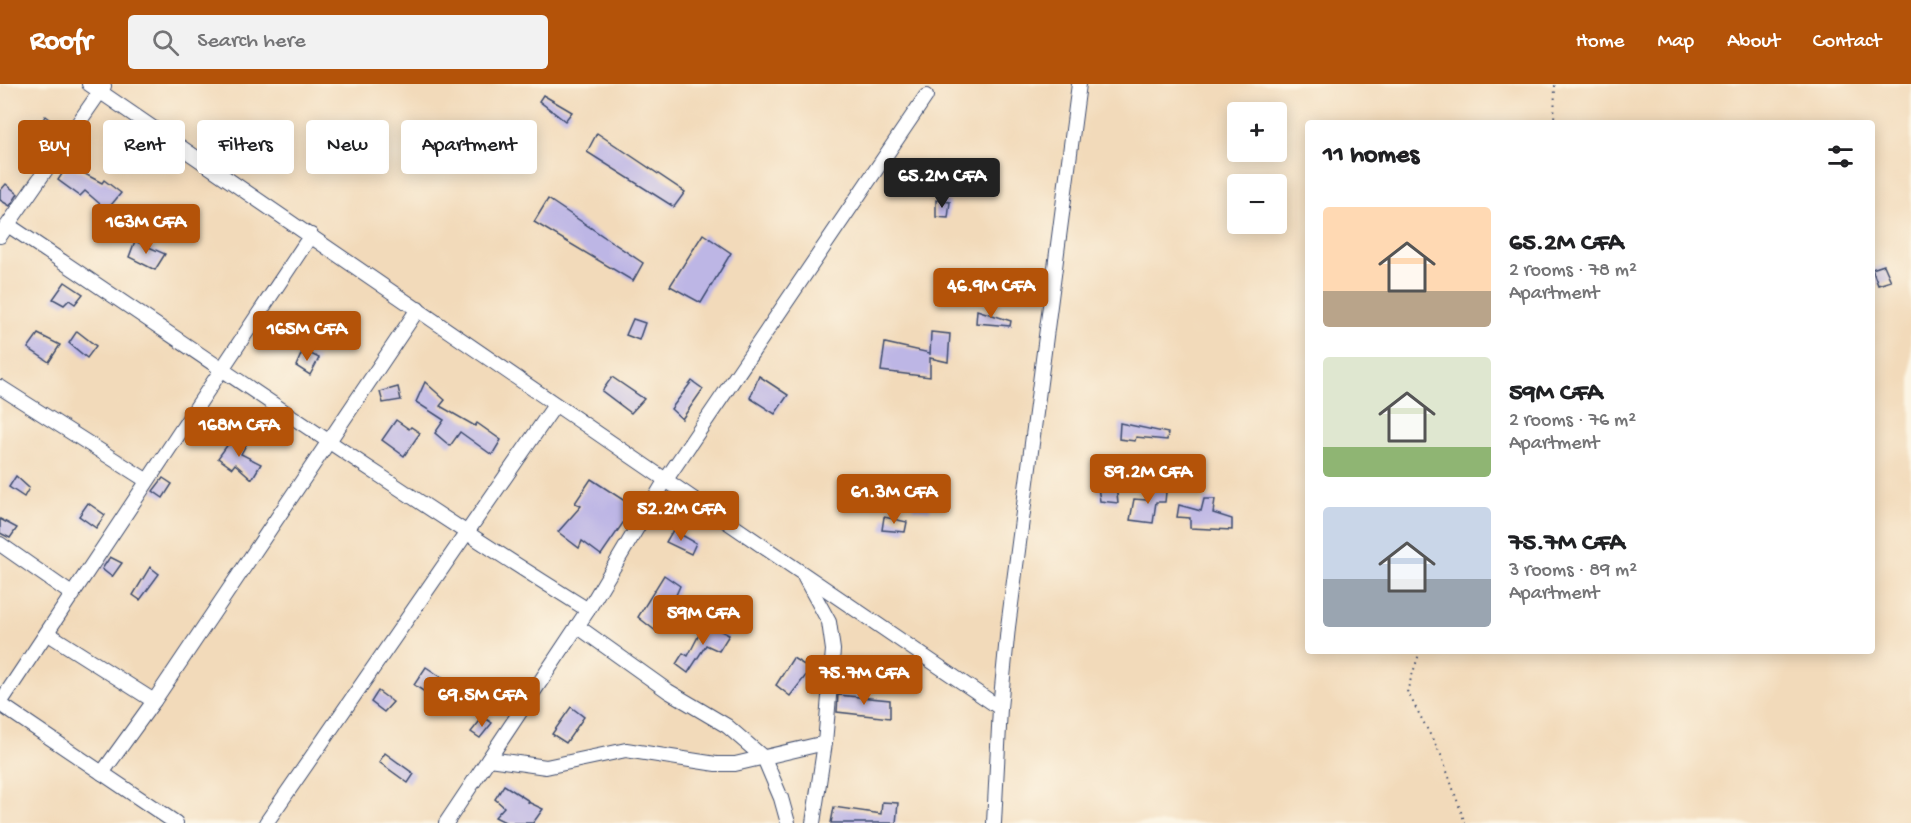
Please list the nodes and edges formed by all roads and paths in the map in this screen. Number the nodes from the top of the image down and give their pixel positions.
1 (1079, 84) edge
2 (1556, 84) edge
3 (98, 87) edge
4 (926, 96) dead end
5 (1554, 120) edge
6 (4, 231) edge
7 (310, 235) junction
8 (417, 309) junction
9 (222, 368) junction
10 (0, 387) edge
11 (555, 405) junction
12 (330, 441) junction
13 (146, 480) junction
14 (665, 481) junction
15 (466, 534) junction
16 (0, 544) edge
17 (804, 575) junction
18 (73, 595) junction
19 (588, 610) junction
20 (577, 626) junction
21 (47, 633) junction
22 (1419, 654) edge
23 (154, 701) junction
24 (0, 704) edge
25 (1000, 708) junction
26 (825, 743) junction
27 (764, 758) junction
28 (489, 759) junction
29 (102, 773) junction
30 (176, 823) edge
31 (266, 823) edge
32 (446, 823) edge
33 (788, 823) edge
34 (813, 823) edge
35 (994, 823) edge
36 (1465, 823) edge

1 - 25 street
2 - 5 path
3 - 6 street
3 - 7 street
4 - 14 street
6 - 9 street
7 - 8 street
7 - 9 street
8 - 11 street
8 - 12 street
9 - 12 street
9 - 13 street
10 - 13 street
11 - 14 street
11 - 15 street
12 - 15 street
12 - 23 street
13 - 18 street
14 - 17 street
14 - 19 street
15 - 19 street
15 - 31 street
16 - 18 street
17 - 25 street
17 - 26 street
18 - 21 street
19 - 20 street
20 - 27 street
20 - 28 street
21 - 23 street
21 - 24 street
22 - 36 path
23 - 29 street
24 - 29 street
25 - 35 street
26 - 27 street
26 - 34 street
27 - 28 street
27 - 33 street
28 - 32 street
29 - 30 street

